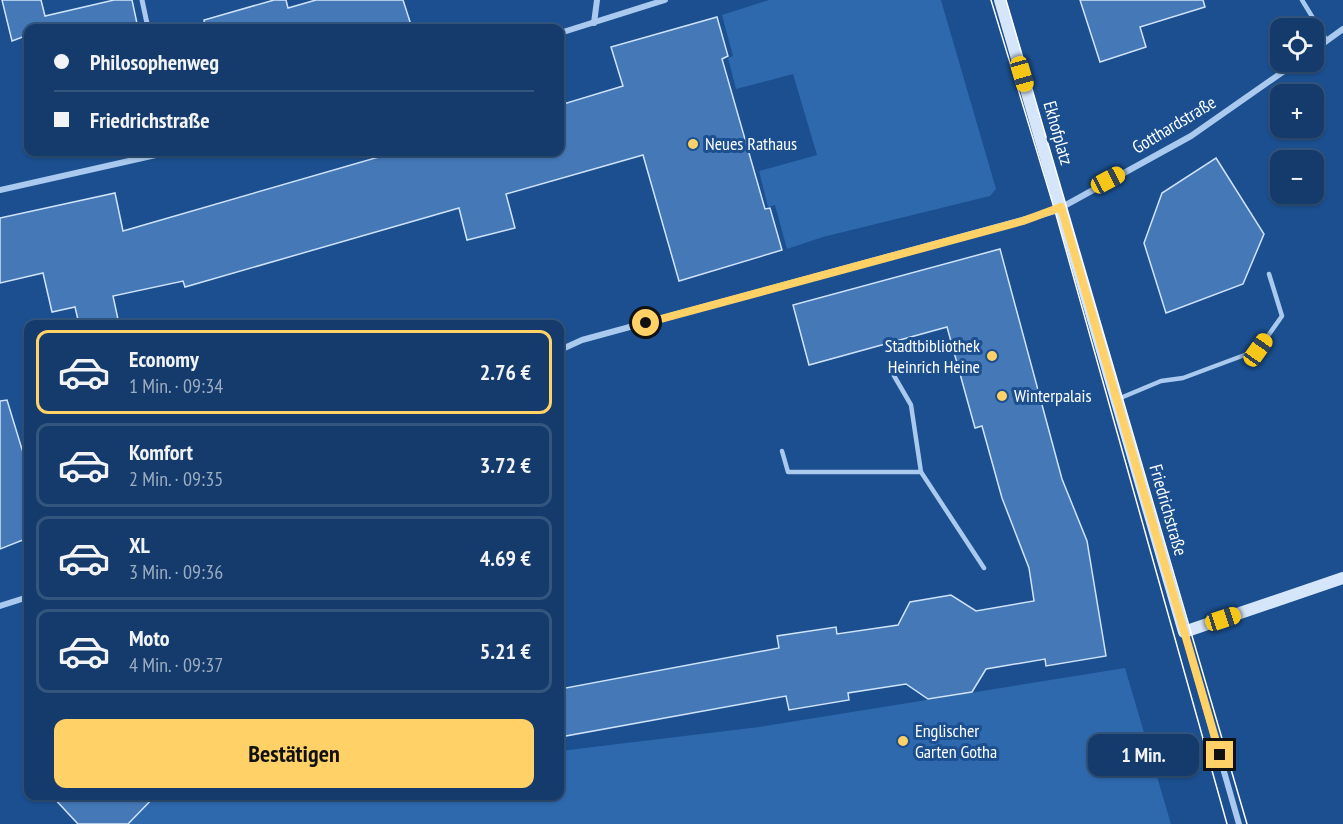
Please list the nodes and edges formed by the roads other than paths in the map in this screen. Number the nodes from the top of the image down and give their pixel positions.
1 (142, 0) edge
2 (597, 0) edge
3 (665, 0) edge
4 (1000, 0) edge
5 (1302, 0) edge
6 (594, 23) junction
7 (147, 24) edge
8 (1343, 29) edge
9 (564, 32) edge
10 (1327, 41) junction
11 (1324, 43) edge
12 (1283, 72) edge
13 (151, 156) edge
14 (0, 189) edge
15 (1061, 207) junction
16 (1269, 274) dead end
17 (564, 348) edge
18 (893, 374) dead end
19 (1117, 399) junction
20 (782, 450) dead end
21 (921, 472) junction
22 (984, 568) dead end
23 (1343, 578) edge
24 (24, 598) edge
25 (0, 606) edge
26 (1184, 632) junction
27 (1239, 824) edge

1 - 7 street
2 - 6 street
3 - 6 street
4 - 15 main road, Ekhofplatz
5 - 10 lane
6 - 9 street
8 - 10 street
10 - 11 street
12 - 15 street, Gotthardstraße
13 - 14 street
15 - 17 street, Gotthardstraße
15 - 19 main road, Friedrichstraße
16 - 19 lane
18 - 21 lane
19 - 26 main road, Friedrichstraße
20 - 21 lane
21 - 22 lane
23 - 26 main road
24 - 25 street
26 - 27 street, Friedrichstraße

